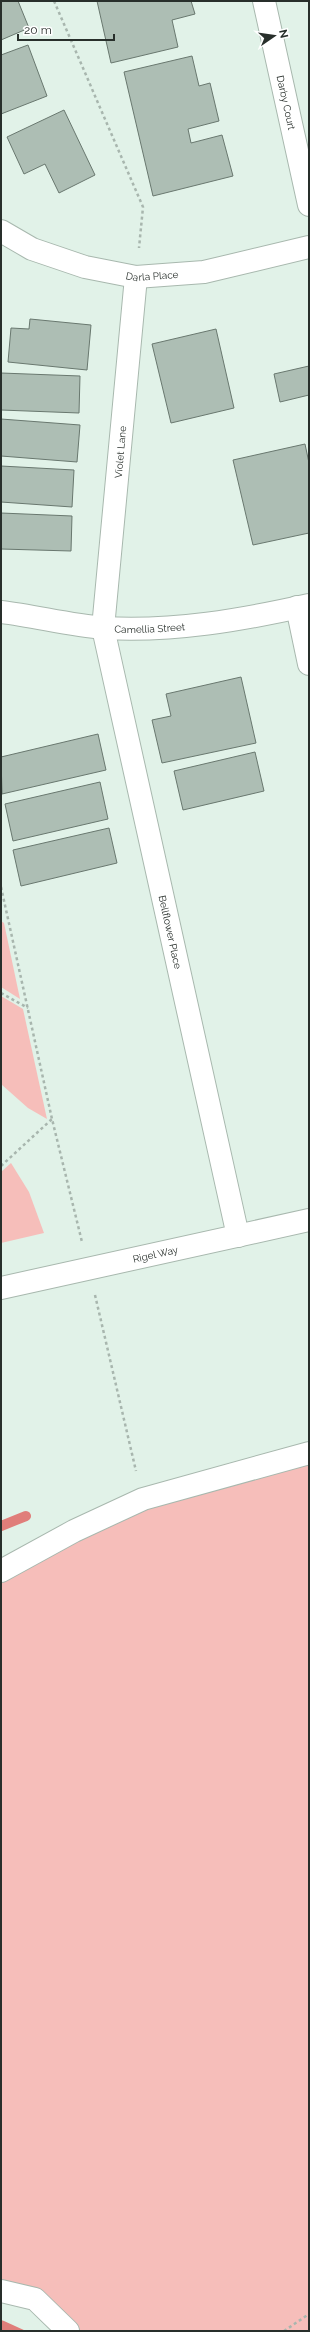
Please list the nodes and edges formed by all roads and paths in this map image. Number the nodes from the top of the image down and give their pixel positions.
1 (54, 1) edge
2 (264, 1) edge
3 (309, 205) edge
4 (1, 230) edge
5 (309, 247) edge
6 (136, 276) junction
7 (303, 606) edge
8 (1, 612) edge
9 (104, 628) junction
10 (309, 664) edge
11 (1, 887) edge
12 (1, 993) edge
13 (28, 1008) junction
14 (52, 1119) junction
15 (1, 1166) edge
16 (309, 1220) edge
17 (238, 1236) junction
18 (88, 1268) junction
19 (1, 1288) edge
20 (309, 1453) edge
21 (143, 1499) junction
22 (1, 1571) edge
23 (1, 2291) edge
24 (309, 2314) edge
25 (68, 2331) edge
26 (284, 2331) edge

1 - 6 path
2 - 3 street, Darby Court
4 - 6 street, Darla Place
5 - 6 street, Darla Place
6 - 9 street, Violet Lane
7 - 9 street, Camellia Street
7 - 10 street
8 - 9 street, Camellia Street
9 - 17 street, Bellflower Place
11 - 13 path
12 - 13 path
13 - 14 path
14 - 15 path
14 - 18 path
16 - 17 street, Rigel Way
17 - 18 street, Rigel Way
18 - 19 street, Rigel Way
18 - 21 path
20 - 21 street
21 - 22 street
23 - 25 street
24 - 26 path

